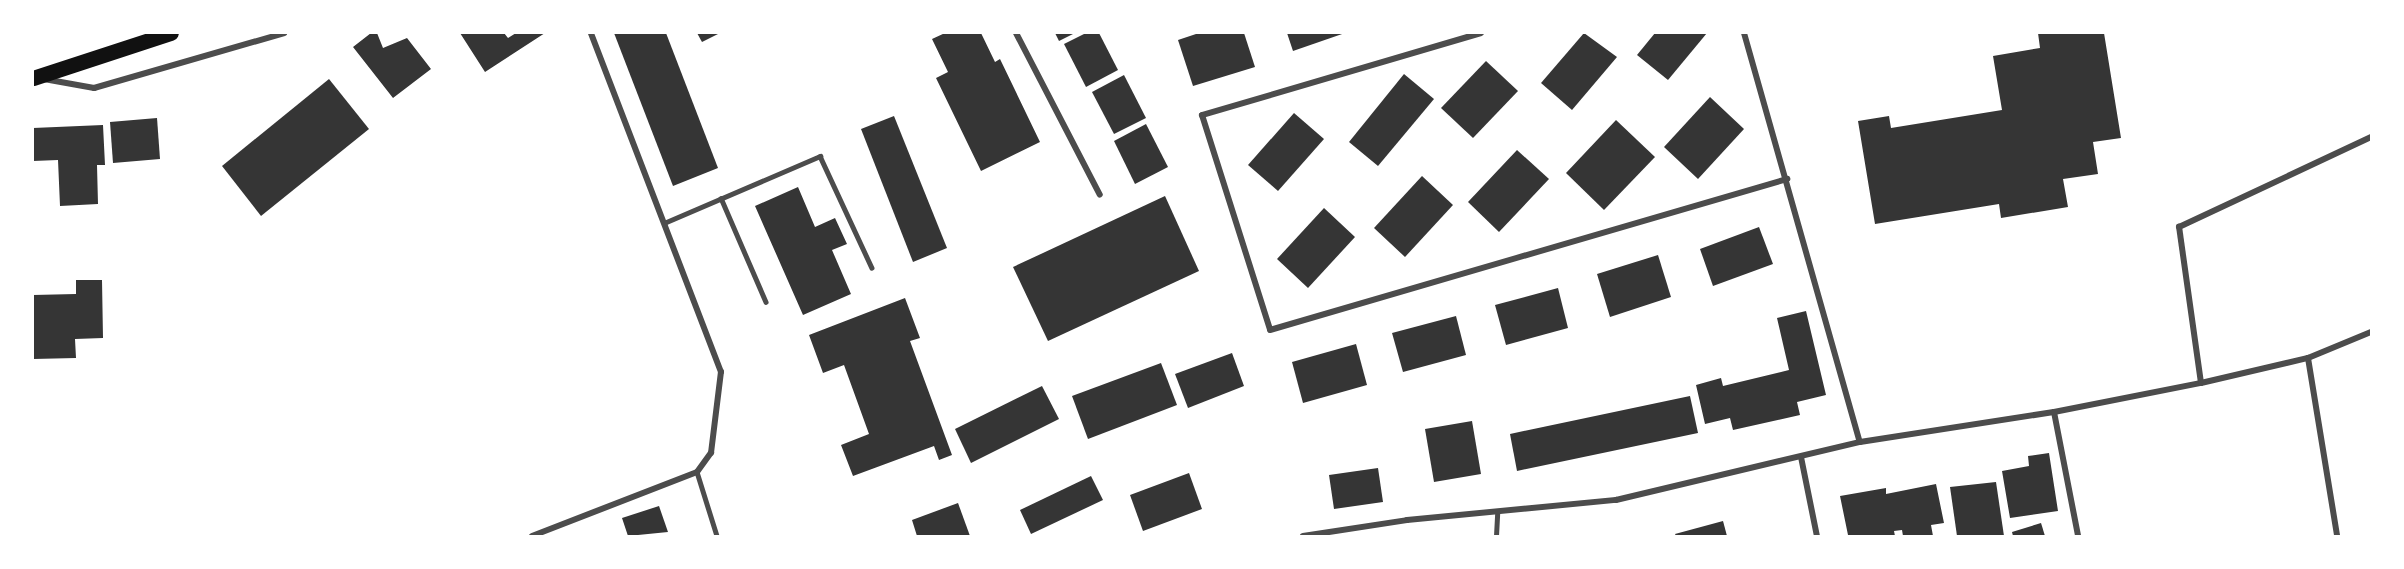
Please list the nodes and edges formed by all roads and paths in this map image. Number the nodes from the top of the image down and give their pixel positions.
1 (171, 33) edge
2 (284, 33) edge
3 (591, 33) edge
4 (1016, 33) edge
5 (1481, 33) edge
6 (1744, 33) edge
7 (34, 78) edge
8 (2371, 137) edge
9 (1787, 179) junction
10 (1100, 195) dead end
11 (721, 198) junction
12 (664, 223) junction
13 (872, 268) dead end
14 (766, 302) dead end
15 (2371, 332) edge
16 (2308, 358) junction
17 (2200, 383) junction
18 (2054, 412) junction
19 (1860, 442) junction
20 (1801, 457) junction
21 (697, 472) junction
22 (1497, 514) junction
23 (532, 536) edge
24 (717, 536) edge
25 (1303, 536) edge
26 (1496, 536) edge
27 (1816, 536) edge
28 (2078, 536) edge
29 (2337, 536) edge

1 - 7 main road
2 - 7 street
3 - 12 street
4 - 10 street
5 - 9 street
6 - 9 street
8 - 17 street
9 - 19 street
11 - 12 lane
11 - 13 lane
11 - 14 lane
12 - 21 street
15 - 16 street
16 - 17 street
16 - 29 street
17 - 18 street
18 - 19 street
18 - 28 street
19 - 20 street
20 - 22 street
20 - 27 street
21 - 23 street
21 - 24 lane
22 - 25 street
22 - 26 lane

